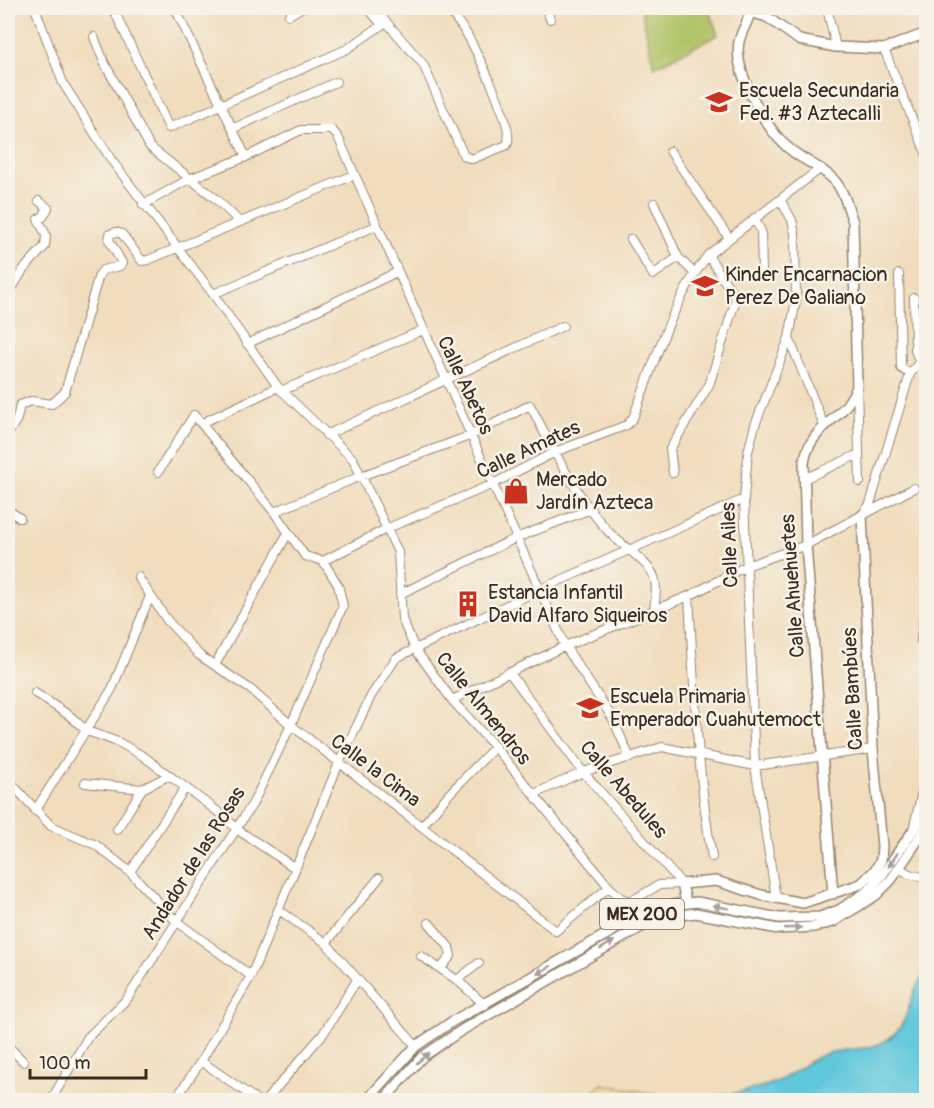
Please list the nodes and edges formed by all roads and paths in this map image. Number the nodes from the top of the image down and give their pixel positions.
1 (35, 8) edge
2 (112, 8) edge
3 (175, 8) edge
4 (301, 8) edge
5 (368, 8) edge
6 (374, 8) edge
7 (447, 8) edge
8 (546, 8) edge
9 (827, 8) edge
10 (749, 10) edge
11 (289, 15) dead end
12 (550, 19) dead end
13 (927, 33) edge
14 (94, 37) dead end
15 (836, 47) junction
16 (884, 49) junction
17 (336, 82) dead end
18 (223, 104) junction
19 (234, 128) junction
20 (670, 151) dead end
21 (927, 153) edge
22 (246, 157) junction
23 (821, 168) junction
24 (354, 175) junction
25 (189, 179) junction
26 (39, 201) dead end
27 (781, 201) junction
28 (654, 203) dead end
29 (143, 205) junction
30 (754, 218) junction
31 (240, 222) junction
32 (376, 226) junction
33 (729, 238) junction
34 (631, 239) dead end
35 (176, 246) junction
36 (708, 255) junction
37 (678, 257) junction
38 (397, 272) junction
39 (694, 273) junction
40 (762, 273) dead end
41 (899, 274) dead end
42 (8, 293) edge
43 (213, 294) junction
44 (914, 298) dead end
45 (563, 326) dead end
46 (423, 330) junction
47 (789, 338) junction
48 (247, 344) junction
49 (927, 354) edge
50 (919, 361) junction
51 (910, 374) junction
52 (446, 380) junction
53 (857, 387) junction
54 (279, 389) junction
55 (202, 423) junction
56 (824, 426) junction
57 (8, 434) edge
58 (326, 435) junction
59 (472, 435) junction
60 (555, 452) junction
61 (859, 454) junction
62 (158, 472) dead end
63 (673, 473) dead end
64 (361, 476) junction
65 (804, 479) junction
66 (860, 482) dead end
67 (491, 485) junction
68 (914, 488) dead end
69 (744, 499) junction
70 (591, 509) junction
71 (8, 510) edge
72 (274, 512) junction
73 (862, 515) junction
74 (20, 518) dead end
75 (388, 528) junction
76 (288, 533) junction
77 (516, 538) junction
78 (806, 545) junction
79 (630, 550) junction
80 (323, 561) junction
81 (746, 566) junction
82 (138, 577) dead end
83 (542, 590) junction
84 (400, 594) junction
85 (150, 596) junction
86 (688, 596) junction
87 (654, 611) junction
88 (924, 615) dead end
89 (565, 646) junction
90 (415, 649) junction
91 (925, 651) edge
92 (215, 665) junction
93 (509, 672) junction
94 (35, 693) dead end
95 (452, 700) junction
96 (291, 725) junction
97 (87, 731) junction
98 (495, 747) junction
99 (873, 749) junction
100 (698, 753) junction
101 (822, 756) junction
102 (630, 758) junction
103 (339, 763) junction
104 (755, 766) junction
105 (583, 772) junction
106 (168, 776) junction
107 (927, 776) edge
108 (8, 780) edge
109 (85, 783) dead end
110 (185, 788) junction
111 (142, 789) junction
112 (534, 794) junction
113 (35, 811) junction
114 (927, 812) edge
115 (422, 826) junction
116 (927, 828) edge
117 (117, 830) dead end
118 (238, 830) junction
119 (913, 832) junction
120 (712, 857) dead end
121 (295, 868) junction
122 (899, 868) junction
123 (130, 872) junction
124 (379, 878) dead end
125 (927, 878) edge
126 (682, 884) junction
127 (609, 887) junction
128 (833, 894) junction
129 (776, 898) junction
130 (686, 902) junction
131 (279, 910) junction
132 (176, 921) junction
133 (429, 923) dead end
134 (326, 943) junction
135 (421, 956) dead end
136 (478, 963) dead end
137 (441, 968) junction
138 (251, 976) junction
139 (357, 980) junction
140 (457, 980) junction
141 (485, 1005) junction
142 (8, 1046) edge
143 (416, 1046) junction
144 (201, 1061) junction
145 (24, 1062) dead end
146 (51, 1101) edge
147 (175, 1101) edge
148 (257, 1101) edge
149 (266, 1101) edge
150 (367, 1101) edge
151 (384, 1101) edge

1 - 29 street, Calle Almendros
2 - 18 street
3 - 18 street
4 - 11 street
5 - 18 street
6 - 7 street
8 - 12 street
9 - 15 street
10 - 15 main road
10 - 23 main road
13 - 16 main road
14 - 25 street
15 - 16 main road
16 - 21 street
17 - 19 street
18 - 19 street
19 - 22 street
20 - 33 street
22 - 24 street, Calle Abetos
22 - 25 street
23 - 27 street, Calle Amates
23 - 53 main road
24 - 31 street
24 - 32 street, Calle Abetos
25 - 29 street
25 - 31 street
26 - 42 street
27 - 30 street, Calle Amates
27 - 47 street, Calle Ailes
28 - 37 street
29 - 35 street, Calle Almendros
30 - 33 street, Calle Amates
30 - 40 street
31 - 35 street
32 - 38 street, Calle Abetos
32 - 43 street
33 - 36 street, Calle Amates
34 - 37 street
35 - 43 street, Calle Almendros
35 - 57 street
36 - 39 street, Calle Amates
36 - 63 street
37 - 39 street
38 - 46 street, Calle Abetos
38 - 48 street
39 - 60 street, Calle Amates
41 - 51 street
43 - 48 street, Calle Almendros
44 - 50 street
45 - 52 street
46 - 52 street, Calle Abetos
46 - 54 street
47 - 56 street
47 - 69 street, Calle Ailes
48 - 54 street, Calle Almendros
49 - 50 street
50 - 51 street
51 - 73 street
52 - 58 street
52 - 59 street, Calle Abetos
53 - 56 main road, Calle Ahuehuetes
53 - 61 street
54 - 55 street
54 - 58 street, Calle Almendros
55 - 62 street
55 - 72 street
56 - 65 main road, Calle Ahuehuetes
58 - 64 street, Calle Almendros
59 - 60 street
59 - 64 street
59 - 67 street, Calle Abetos
60 - 67 street, Calle Amates
60 - 70 street
61 - 65 street
61 - 66 street
64 - 72 street
64 - 75 street, Calle Almendros
65 - 78 main road, Calle Ahuehuetes
67 - 75 street, Calle Amates
67 - 77 street, Calle Abetos
68 - 73 street
69 - 79 street
69 - 81 street, Calle Ailes
70 - 77 street
70 - 79 street
71 - 74 street
72 - 76 street
73 - 78 street
73 - 99 main road, Calle Bambúes
75 - 80 street, Calle Amates
75 - 84 street, Calle Almendros
76 - 80 street
76 - 92 street
77 - 83 street, Calle Abetos
77 - 84 street
78 - 81 street
78 - 101 main road, Calle Ahuehuetes
79 - 83 street
79 - 87 street
80 - 96 street, Andador de las Rosas
81 - 86 street
81 - 104 street, Calle Ailes
82 - 85 street, Calle la Cima
83 - 89 street, Calle Abetos
83 - 90 street
84 - 90 street, Calle Almendros
85 - 92 street, Calle la Cima
85 - 97 street
86 - 87 street
86 - 100 street
87 - 89 street
88 - 91 street
89 - 93 street
89 - 102 street, Calle Abetos
90 - 95 street, Calle Almendros
90 - 103 street
92 - 96 street, Calle la Cima
93 - 95 street
93 - 105 street, Calle Abedules
94 - 97 street
95 - 98 street, Calle Almendros
96 - 103 street, Calle la Cima
96 - 118 street, Andador de las Rosas
97 - 106 street
97 - 113 street
98 - 112 street, Calle Almendros
98 - 115 street
99 - 101 street
99 - 128 main road, Calle Bambúes
100 - 102 street
100 - 104 street
100 - 120 street
101 - 104 street
101 - 128 main road, Calle Ahuehuetes
102 - 105 street
103 - 115 street, Calle la Cima
103 - 121 street
104 - 129 street, Calle Ailes
105 - 112 street
105 - 126 street, Calle Abedules
106 - 110 street
106 - 111 street
107 - 119 street
108 - 113 street
109 - 111 street
110 - 118 street
110 - 123 street
111 - 117 street
112 - 127 street, Calle Almendros
113 - 123 street
114 - 119 main road, MEX 200
115 - 127 street, Calle la Cima
116 - 122 main road, MEX 200
118 - 121 street
118 - 132 street, Andador de las Rosas
119 -> 130 main road, MEX 200
121 - 131 street
122 - 125 street
151 -> 122 main road, MEX 200
123 - 132 street
124 - 134 street
126 - 127 street, Calle Almendros
126 - 129 main road
126 - 130 main road, Calle Abedules
128 - 129 main road
130 -> 141 main road, MEX 200
131 - 134 street
131 - 138 street
132 - 138 street
132 - 146 street, Andador de las Rosas
133 - 137 street
134 - 139 street
135 - 137 street
136 - 140 street
137 - 140 street
138 - 144 street
139 - 143 street
139 - 149 street
140 - 141 street
141 - 143 main road, MEX 200
142 - 145 street
143 - 150 main road, MEX 200
144 - 147 street
144 - 148 street

